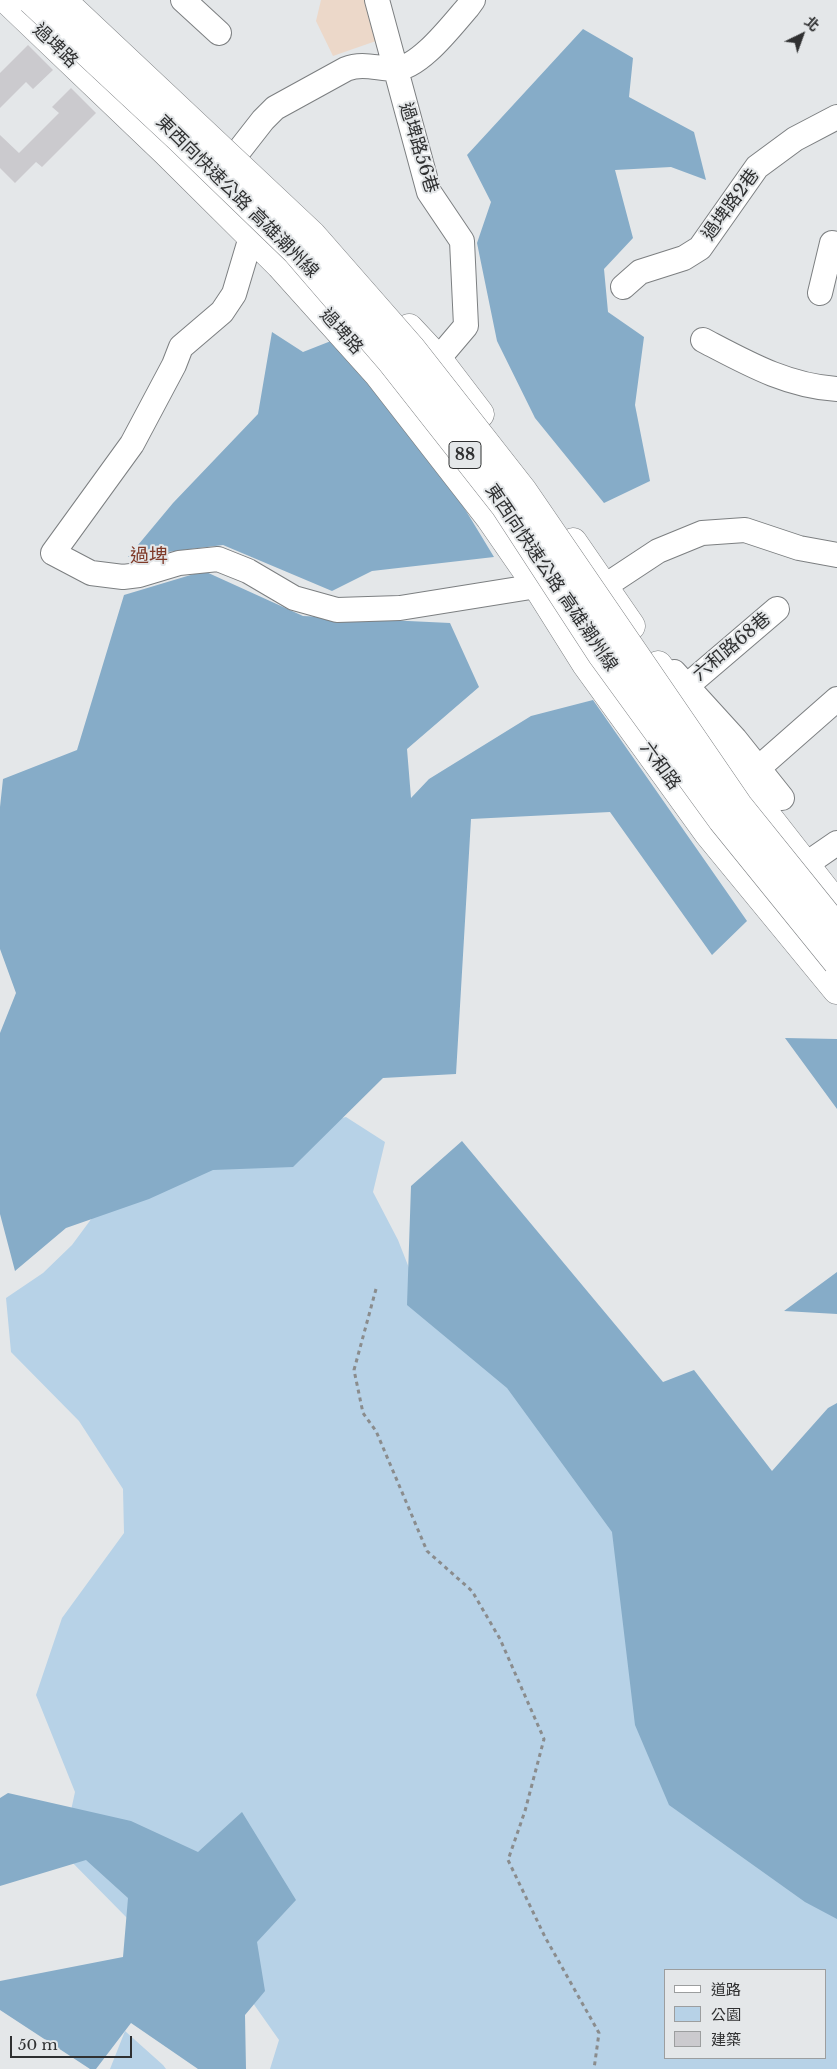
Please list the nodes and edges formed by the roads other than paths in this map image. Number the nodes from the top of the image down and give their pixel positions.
1 (7, 0) edge
2 (31, 0) edge
3 (62, 0) edge
4 (81, 0) edge
5 (183, 0) edge
6 (377, 0) edge
7 (473, 0) edge
8 (218, 33) dead end
9 (395, 69) junction
10 (837, 117) edge
11 (238, 152) junction
12 (251, 237) junction
13 (837, 244) edge
14 (623, 288) dead end
15 (820, 292) dead end
16 (703, 340) dead end
17 (438, 359) junction
18 (837, 388) edge
19 (837, 555) edge
20 (537, 586) junction
21 (605, 586) junction
22 (777, 610) dead end
23 (651, 656) junction
24 (688, 685) junction
25 (837, 699) edge
26 (750, 775) junction
27 (782, 798) dead end
28 (837, 842) edge
29 (805, 865) junction
30 (837, 905) edge
31 (837, 928) edge
32 (837, 962) edge
33 (837, 990) edge

1 - 12 main road, 過埤路
2 - 32 main road, 東西向快速公路 高雄潮州線 / 88, bridge
3 - 31 main road, 東西向快速公路 高雄潮州線 / 88, bridge
4 - 11 main road
5 - 8 street
6 - 9 street, 過埤路56巷
7 - 9 street
9 - 11 street
9 - 17 street, 過埤路56巷
10 - 14 street, 過埤路2巷
11 - 17 main road
12 - 20 main road, 過埤路
12 - 20 street
13 - 15 street
16 - 18 street
17 - 21 main road
19 - 21 street
20 - 21 street
20 - 33 main road, 六和路
21 - 23 main road
22 - 24 street, 六和路68巷
23 - 24 street
23 - 26 main road
24 - 26 street
25 - 26 street
26 - 27 street
26 - 29 main road
28 - 29 street
29 - 30 main road

